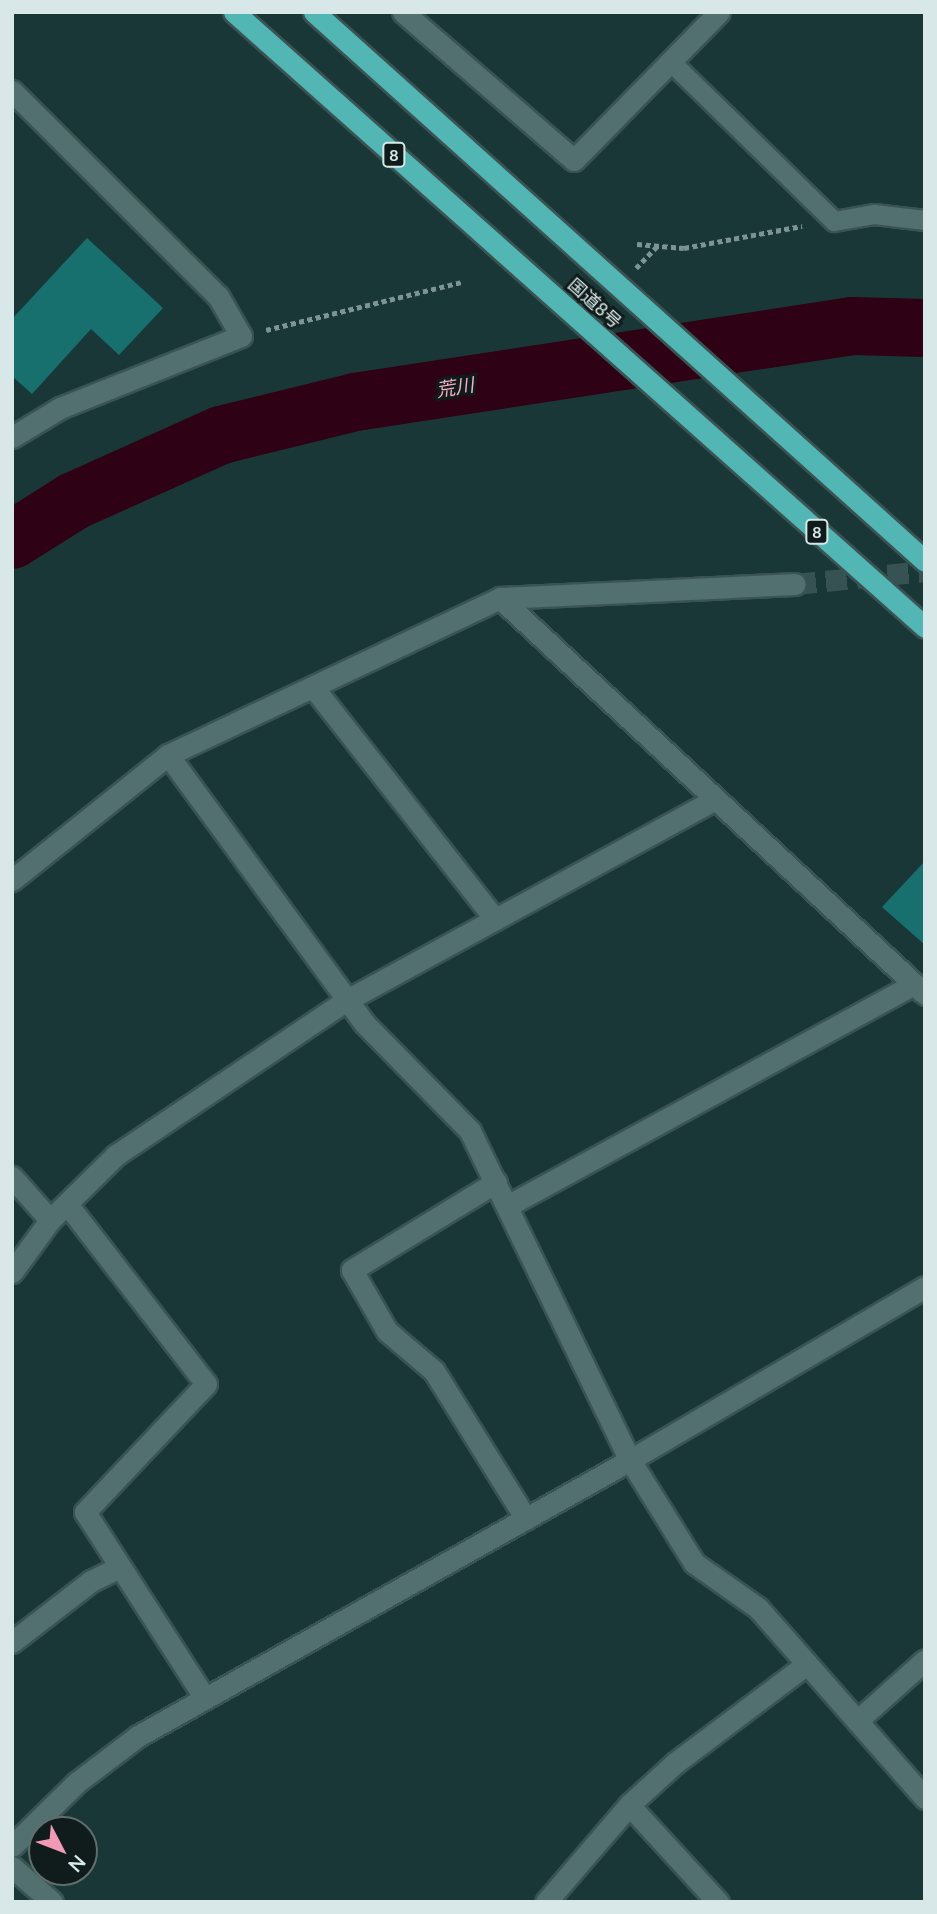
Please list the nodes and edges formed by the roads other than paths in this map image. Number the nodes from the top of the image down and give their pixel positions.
1 (234, 12) edge
2 (314, 12) edge
3 (403, 12) edge
4 (719, 12) edge
5 (671, 62) junction
6 (12, 91) edge
7 (925, 220) edge
8 (12, 437) edge
9 (925, 561) edge
10 (795, 584) tunnel mouth
11 (500, 598) junction
12 (925, 627) edge
13 (313, 687) junction
14 (168, 755) junction
15 (715, 799) junction
16 (12, 880) edge
17 (495, 919) junction
18 (919, 989) edge
19 (347, 1000) junction
20 (12, 1177) edge
21 (496, 1182) junction
22 (66, 1204) junction
23 (507, 1206) junction
24 (50, 1220) junction
25 (12, 1272) edge
26 (923, 1291) edge
27 (630, 1460) junction
28 (526, 1519) junction
29 (120, 1567) junction
30 (12, 1642) edge
31 (925, 1660) edge
32 (807, 1664) junction
33 (204, 1696) junction
34 (856, 1721) junction
35 (925, 1798) edge
36 (629, 1805) junction
37 (12, 1846) edge
38 (12, 1867) edge
39 (52, 1902) edge
40 (546, 1902) edge
41 (718, 1902) edge

1 - 12 highway, 国道8号 / 8
2 - 9 highway, 国道8号
3 - 5 street
4 - 5 street
5 - 7 lane
6 - 8 street
10 - 11 street
11 - 13 street
11 - 15 street
13 - 14 street
13 - 17 street
14 - 16 street
14 - 19 street
15 - 17 street
15 - 18 street
17 - 19 street
18 - 23 street
19 - 21 street
19 - 22 street
20 - 24 street
21 - 23 street
21 - 28 street
22 - 24 street
22 - 29 street
23 - 27 street
24 - 25 street
26 - 27 street
27 - 28 street
27 - 32 street
28 - 33 street
29 - 30 street
29 - 33 street
31 - 34 street
32 - 34 street
32 - 36 street
33 - 37 street
34 - 35 street
36 - 40 street
36 - 41 street
38 - 39 street

